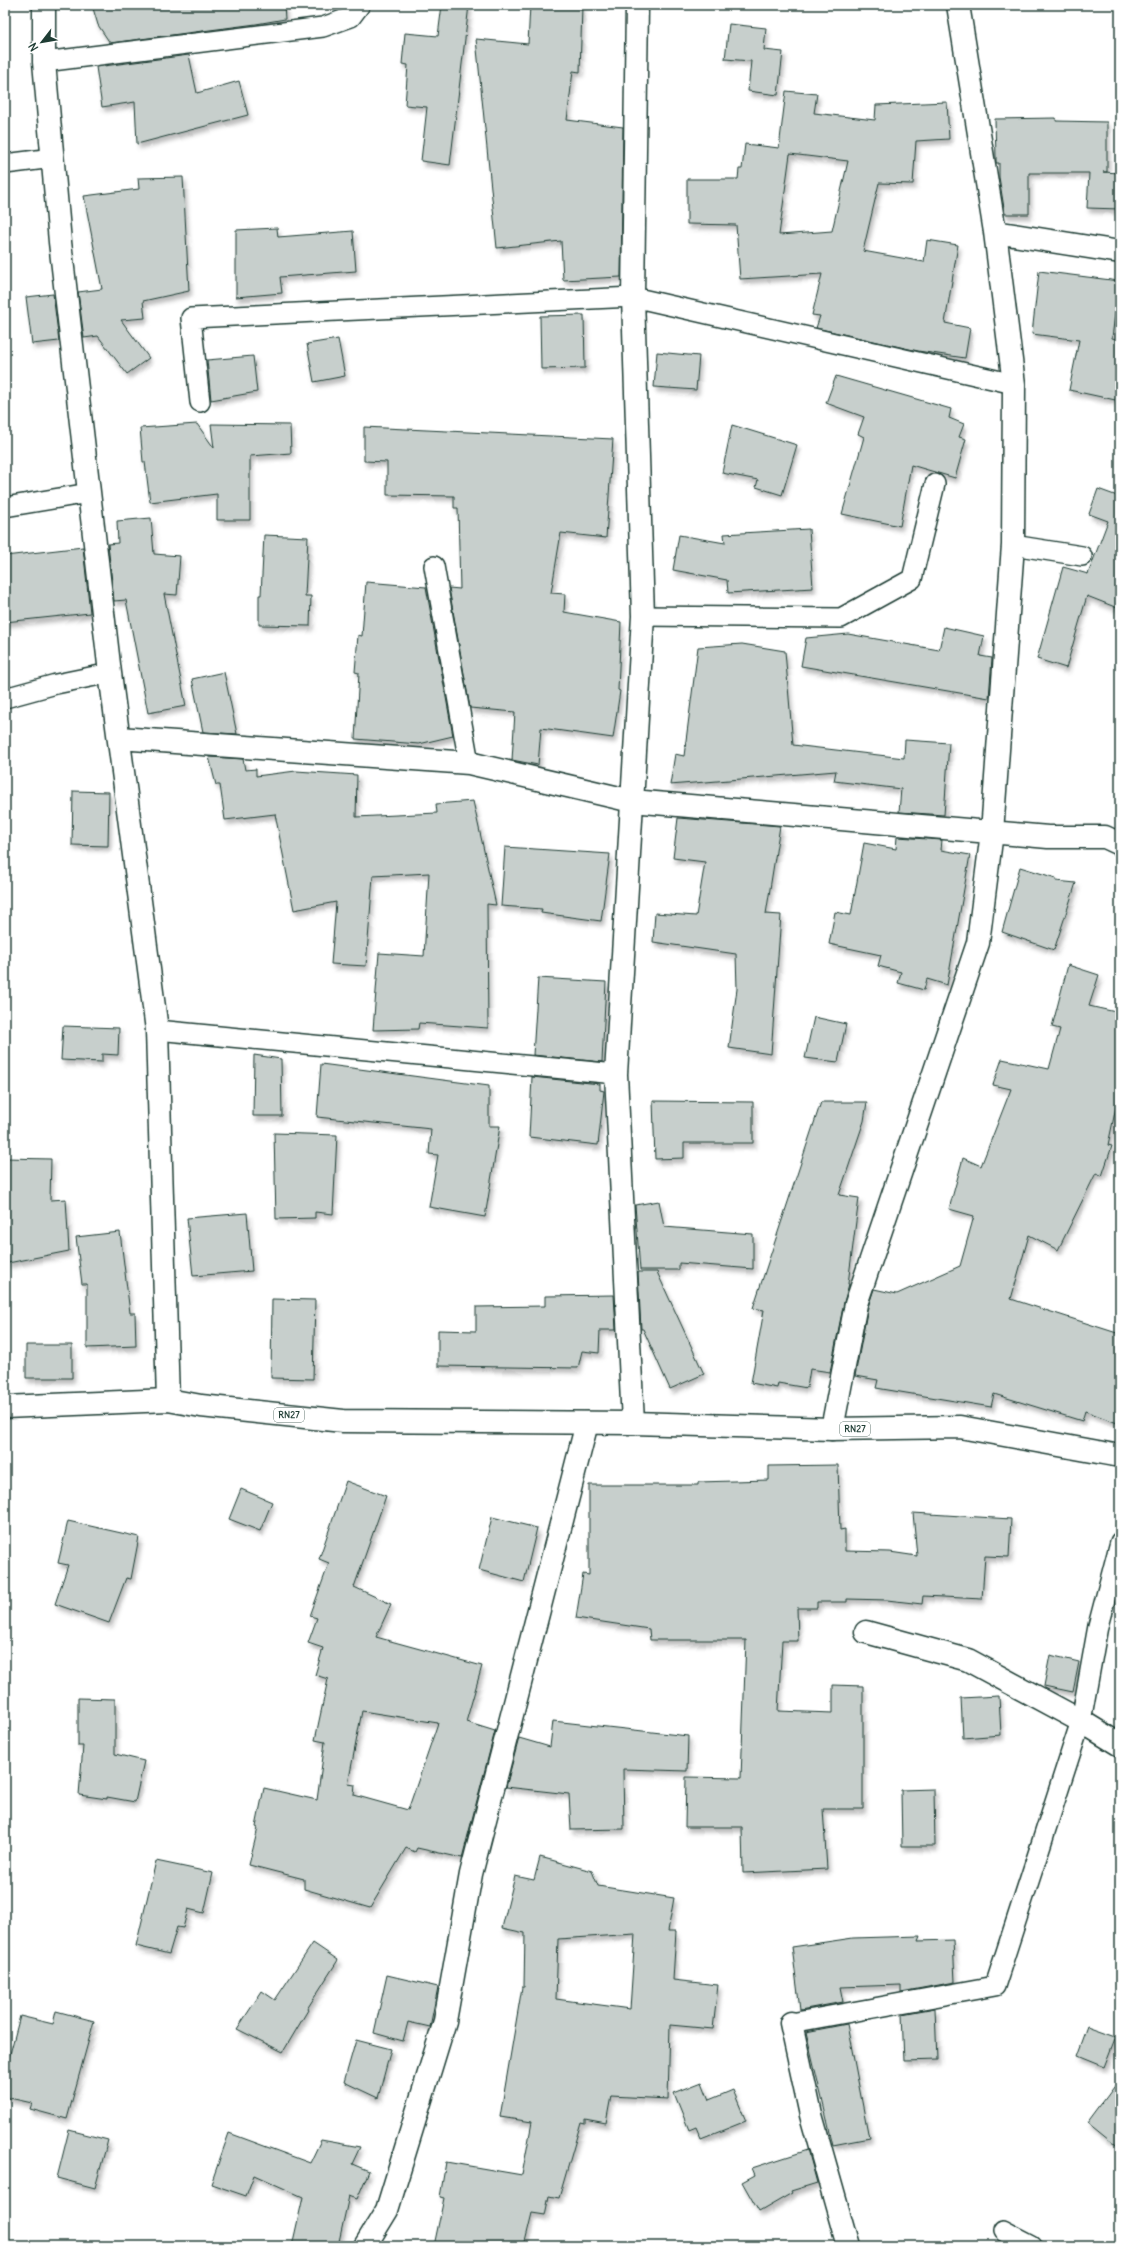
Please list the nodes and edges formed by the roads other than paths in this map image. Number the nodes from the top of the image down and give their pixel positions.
1 (44, 5) edge
2 (360, 5) edge
3 (637, 5) edge
4 (958, 5) edge
5 (44, 62) junction
6 (53, 158) junction
7 (5, 164) edge
8 (995, 232) junction
9 (1120, 252) edge
10 (633, 297) junction
11 (1014, 384) junction
12 (200, 402) dead end
13 (934, 484) dead end
14 (89, 493) junction
15 (5, 507) edge
16 (1013, 545) junction
17 (1082, 556) dead end
18 (434, 566) dead end
19 (643, 616) junction
20 (110, 673) junction
21 (5, 698) edge
22 (119, 738) junction
23 (469, 764) junction
24 (632, 801) junction
25 (992, 832) junction
26 (1120, 844) edge
27 (157, 1030) junction
28 (616, 1074) junction
29 (168, 1400) junction
30 (5, 1403) edge
31 (5, 1407) edge
32 (587, 1423) junction
33 (633, 1423) junction
34 (832, 1429) junction
35 (1120, 1456) edge
36 (1120, 1542) edge
37 (866, 1632) dead end
38 (1081, 1721) junction
39 (1120, 1745) edge
40 (791, 2023) joint
41 (1003, 2231) dead end
42 (365, 2246) edge
43 (848, 2246) edge
44 (1032, 2246) edge

1 - 5 street
2 - 5 lane
3 - 10 street
4 - 8 street
5 - 6 street
6 - 7 lane
6 - 14 street
8 - 9 street
8 - 11 street
10 - 11 lane
10 - 12 lane
10 - 19 street
11 - 16 street
13 - 19 lane
14 - 15 lane
14 - 20 street
16 - 17 lane
16 - 25 street
18 - 23 lane
19 - 24 street
20 - 21 lane
20 - 22 street
22 - 23 street
22 - 27 street
23 - 24 street
24 - 25 street
24 - 28 street
25 - 26 street
25 - 34 street
27 - 28 lane
27 - 29 street
28 - 33 street
29 - 31 street, RN27
29 - 32 street, RN27
30 - 31 lane
32 - 33 street, RN27
32 - 42 street
33 - 34 street, RN27
34 - 35 street, RN27
36 - 38 lane
37 - 38 street
38 - 39 street
38 - 40 lane
40 - 43 street
41 - 44 lane

